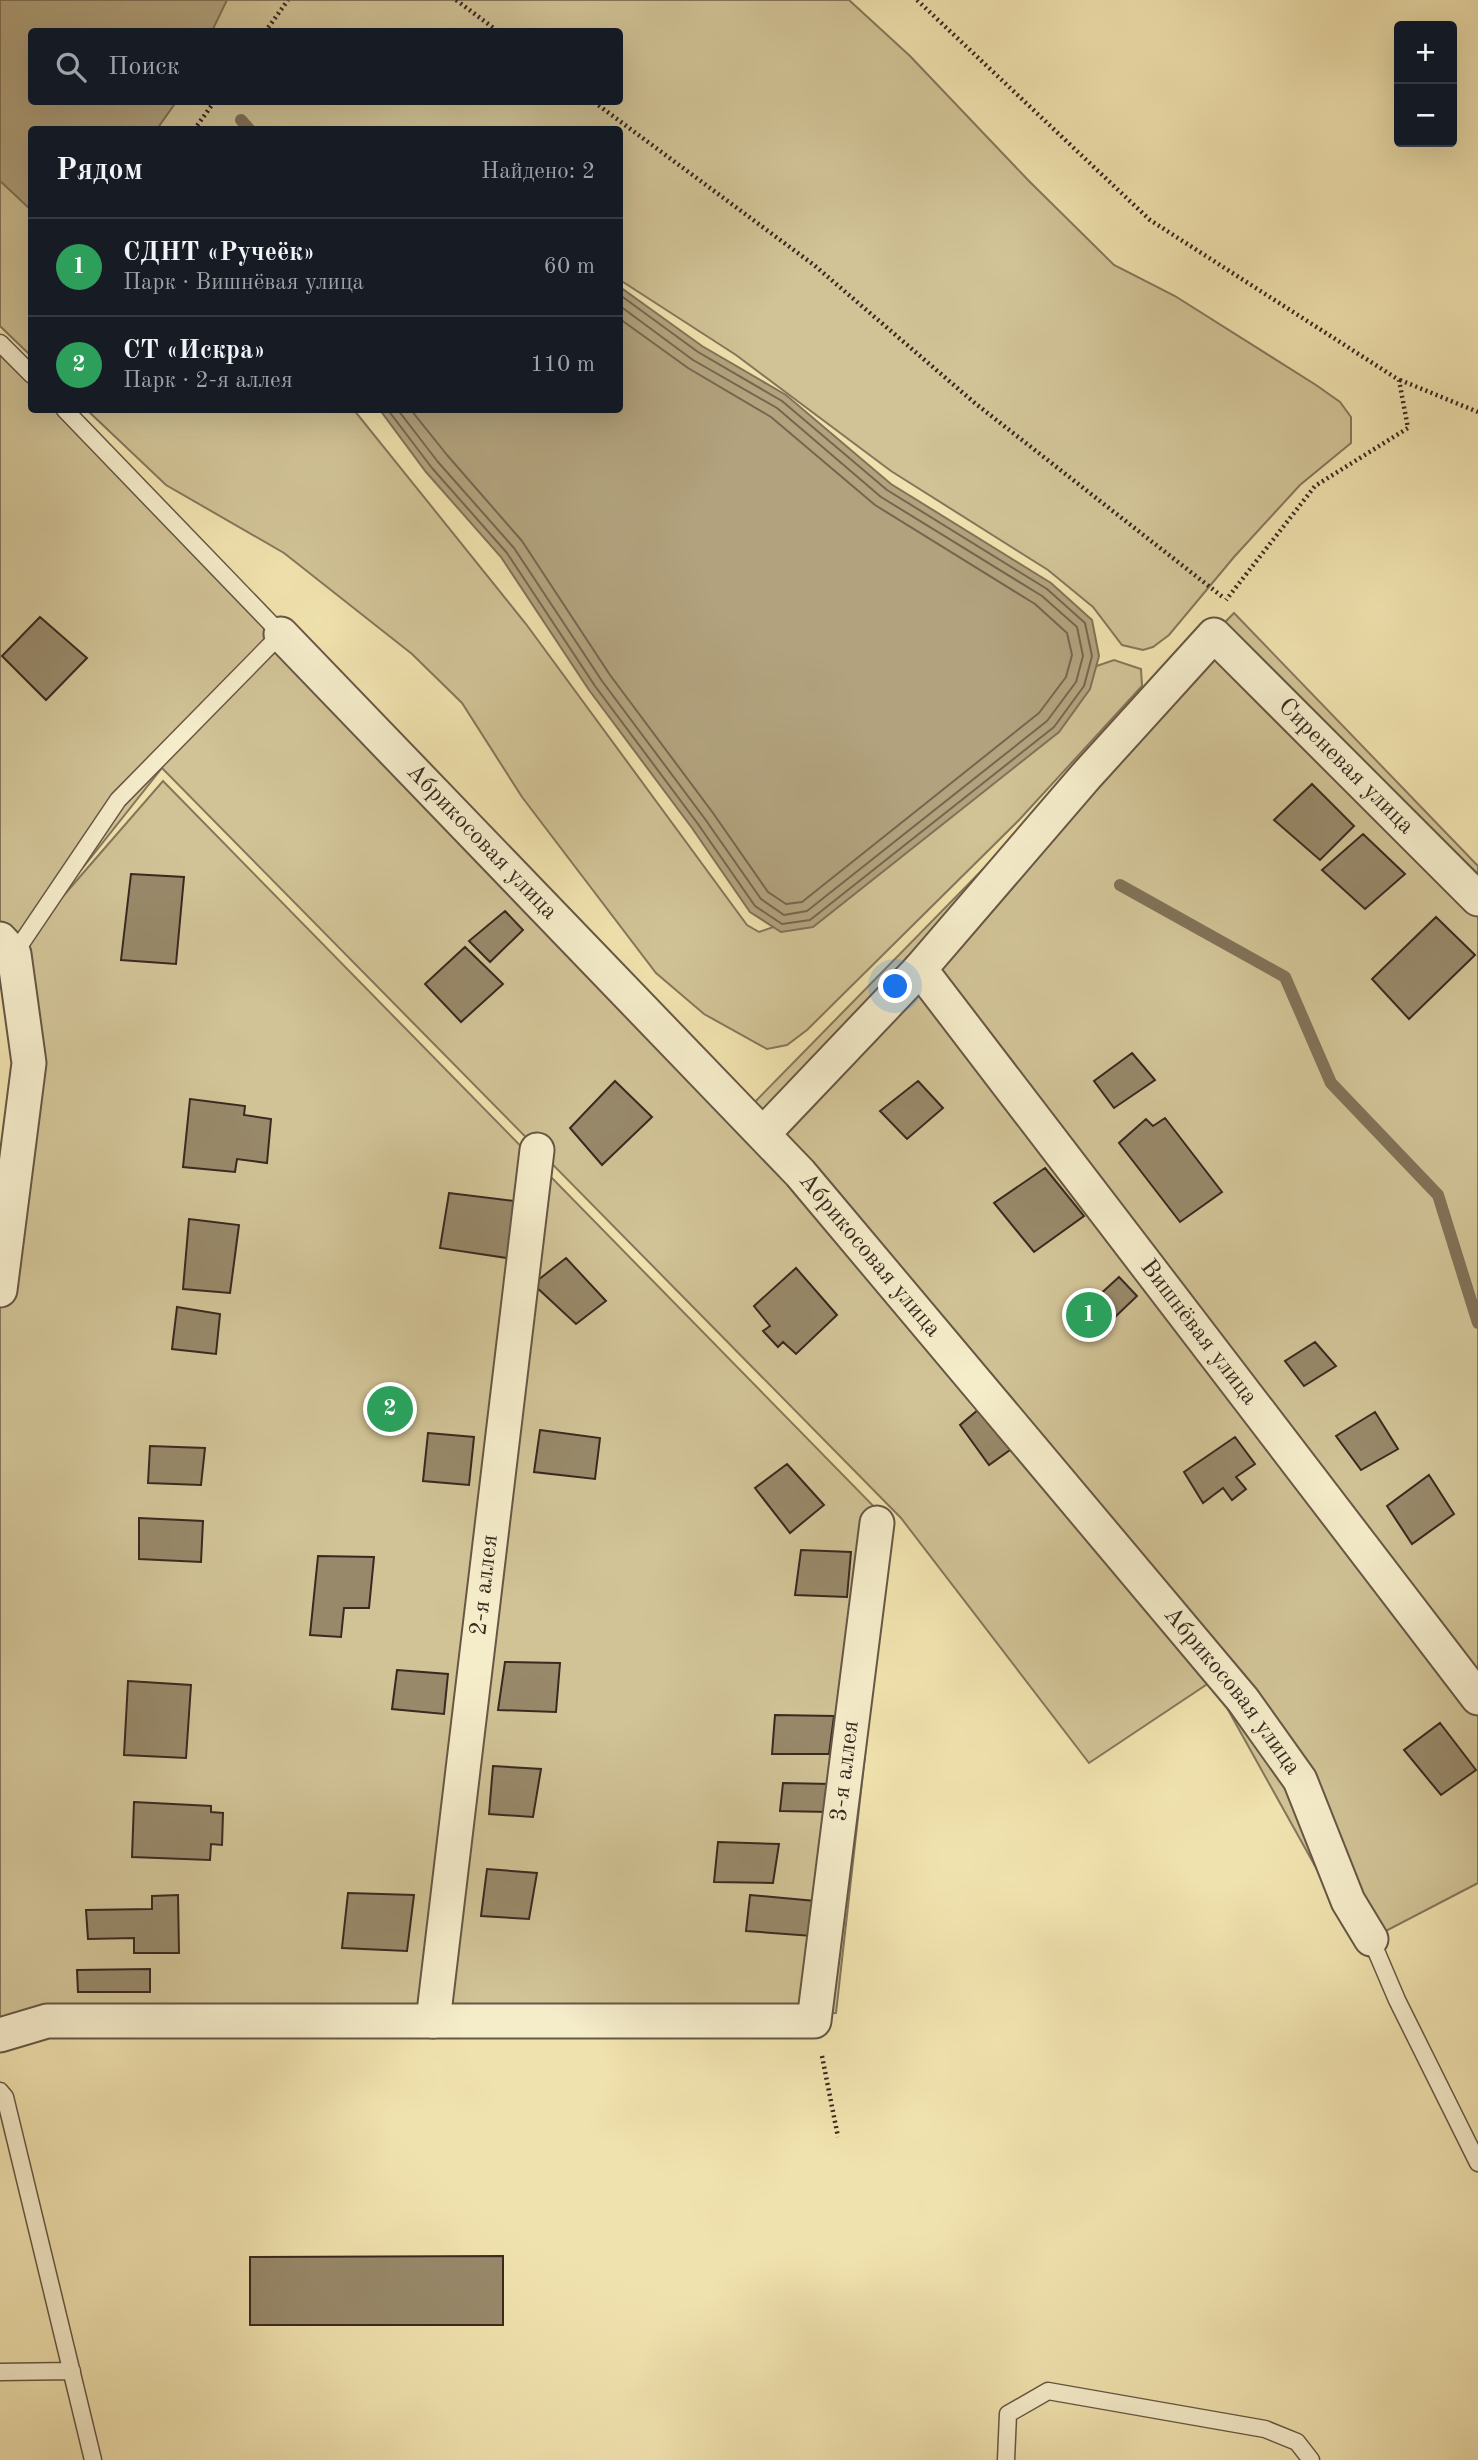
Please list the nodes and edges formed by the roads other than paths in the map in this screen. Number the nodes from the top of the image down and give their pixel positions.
1 (0, 343) edge
2 (28, 371) edge
3 (68, 413) edge
4 (281, 634) junction
5 (1478, 899) edge
6 (7, 946) edge
7 (920, 970) junction
8 (763, 1134) junction
9 (537, 1150) dead end
10 (0, 1290) edge
11 (877, 1523) dead end
12 (1478, 1698) edge
13 (1371, 1939) joint
14 (433, 2021) junction
15 (0, 2035) edge
16 (0, 2091) edge
17 (1478, 2163) edge
18 (72, 2371) junction
19 (0, 2372) edge
20 (93, 2460) edge
21 (1006, 2460) edge
22 (1311, 2460) edge

1 - 2 lane
3 - 4 lane
4 - 6 lane
4 - 8 street, Абрикосовая улица
5 - 7 street, Сиреневая улица
6 - 10 street
7 - 8 street
7 - 12 street, Вишнёвая улица
8 - 13 street, Абрикосовая улица
9 - 14 street, 2-я аллея
11 - 14 street, 3-я аллея
13 - 17 lane
14 - 15 street
16 - 18 lane
18 - 19 lane
18 - 20 lane
21 - 22 lane

